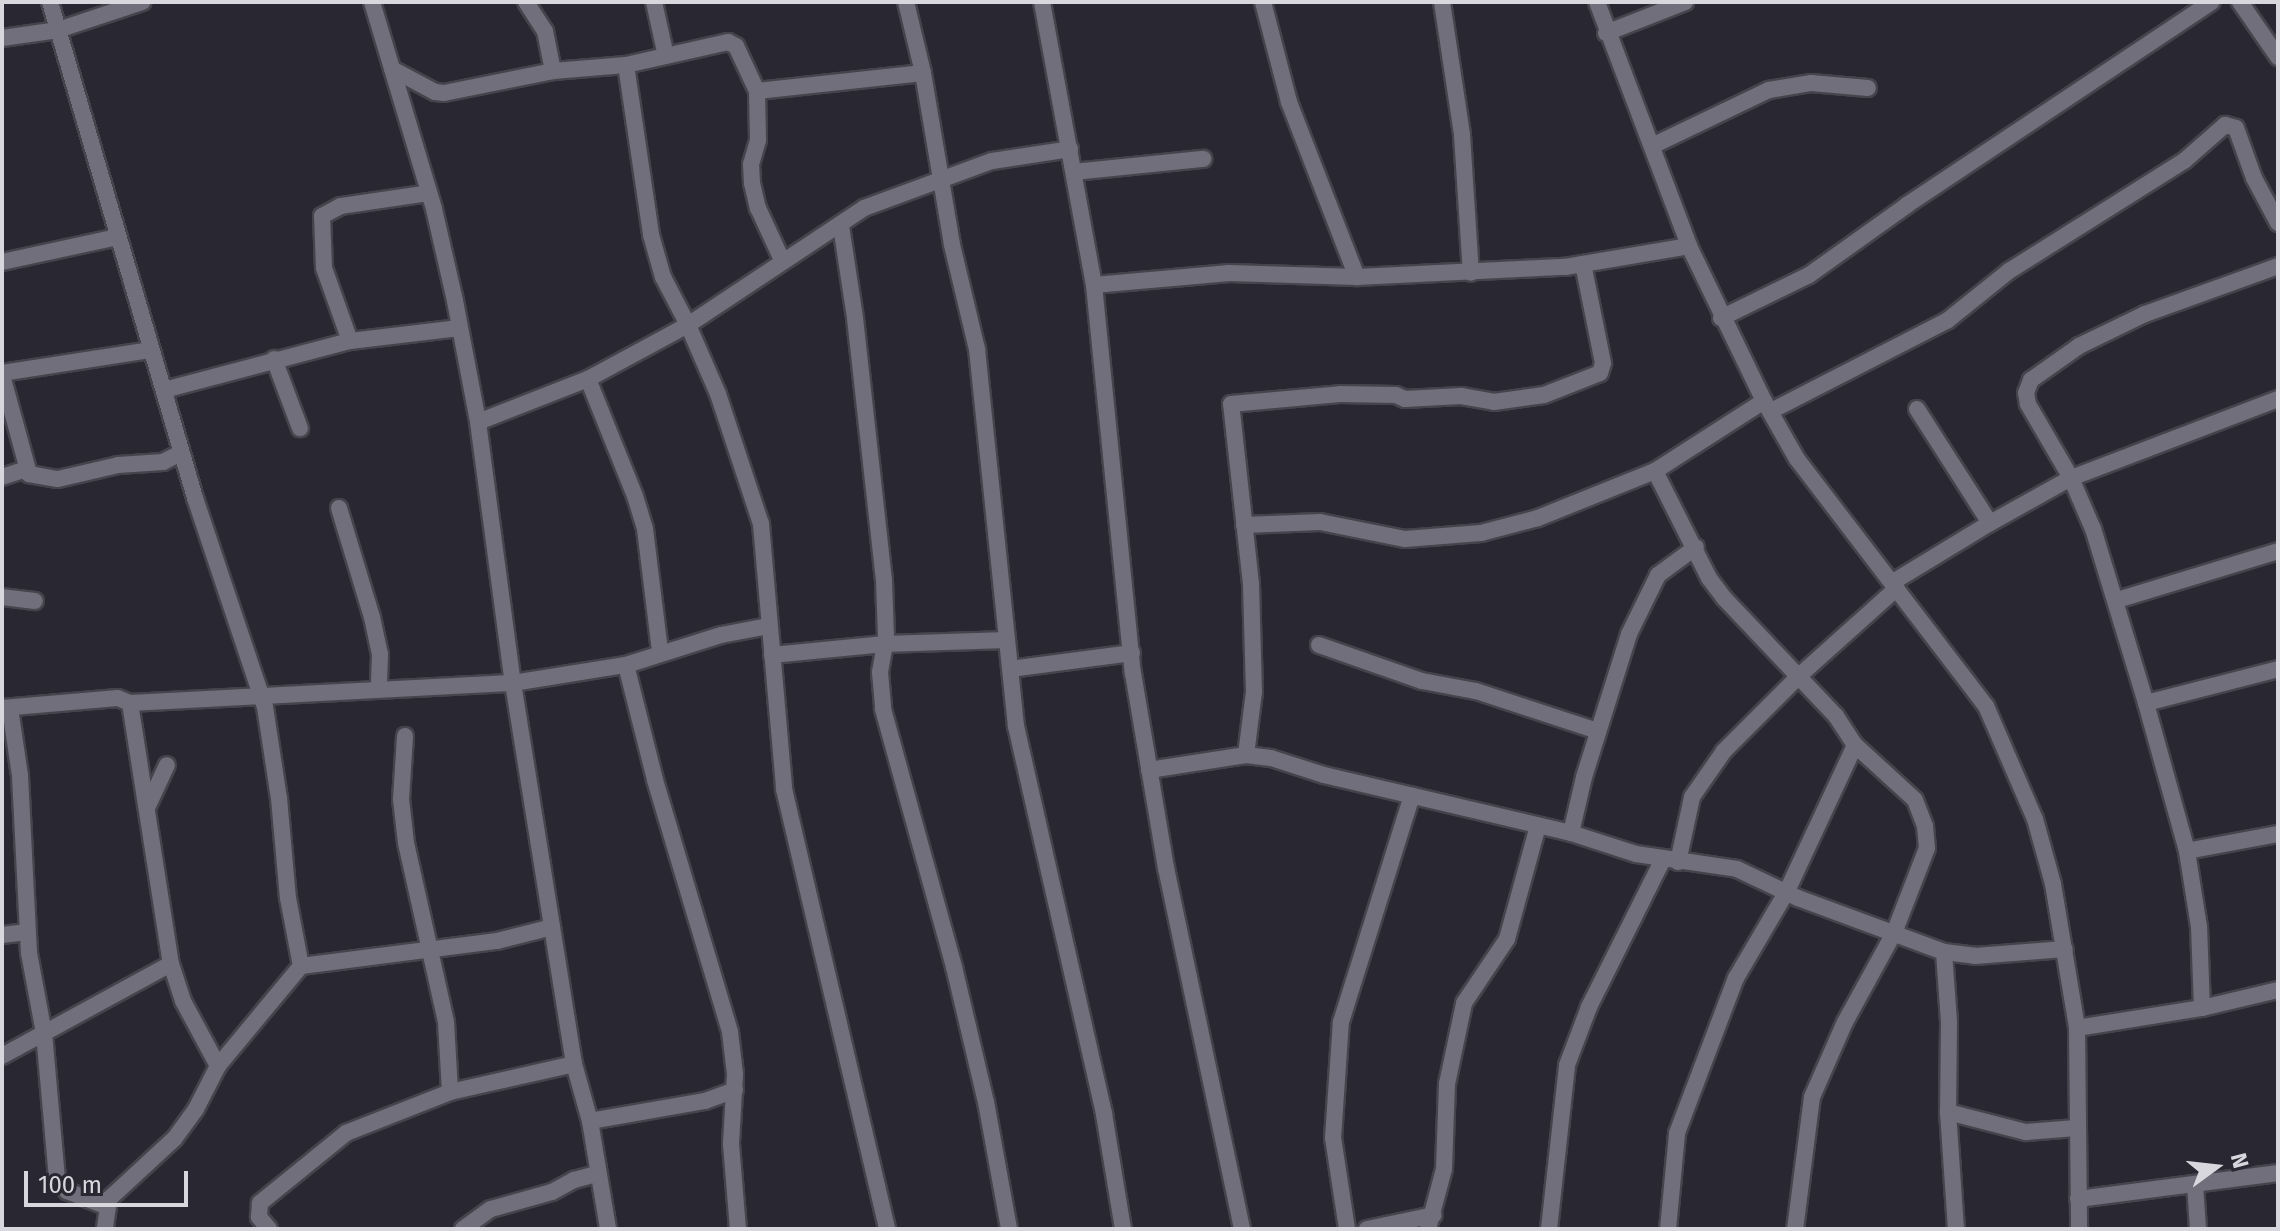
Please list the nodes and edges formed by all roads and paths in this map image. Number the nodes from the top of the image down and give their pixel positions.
1 (50, 2) edge
2 (142, 2) edge
3 (372, 2) edge
4 (526, 2) edge
5 (654, 2) edge
6 (906, 2) edge
7 (1042, 2) edge
8 (1263, 2) edge
9 (1442, 2) edge
10 (1597, 2) edge
11 (1685, 2) edge
12 (2211, 2) edge
13 (2240, 2) edge
14 (58, 30) junction
15 (1606, 33) junction
16 (2, 38) edge
17 (666, 56) junction
18 (2278, 57) edge
19 (626, 65) junction
20 (392, 69) junction
21 (553, 71) junction
22 (923, 73) junction
23 (1868, 88) dead end
24 (757, 91) junction
25 (1652, 146) junction
26 (1070, 149) junction
27 (1203, 159) dead end
28 (1074, 172) junction
29 (939, 179) junction
30 (429, 193) junction
31 (2278, 223) edge
32 (841, 226) junction
33 (118, 237) junction
34 (1689, 246) junction
35 (782, 260) junction
36 (2, 262) edge
37 (1583, 264) junction
38 (2278, 266) edge
39 (1471, 273) junction
40 (1357, 277) junction
41 (1094, 285) junction
42 (1721, 318) junction
43 (688, 325) junction
44 (459, 328) junction
45 (350, 341) junction
46 (151, 350) junction
47 (274, 359) junction
48 (2, 374) edge
49 (588, 379) junction
50 (164, 390) junction
51 (2278, 399) edge
52 (1768, 406) junction
53 (1917, 409) dead end
54 (478, 422) junction
55 (300, 428) dead end
56 (181, 453) junction
57 (27, 469) junction
58 (1655, 471) junction
59 (2, 477) edge
60 (2071, 478) junction
61 (339, 508) dead end
62 (1990, 523) junction
63 (1244, 525) junction
64 (1696, 547) junction
65 (2278, 551) edge
66 (1895, 585) junction
67 (2, 597) edge
68 (2117, 600) junction
69 (35, 601) dead end
70 (769, 626) junction
71 (1007, 640) junction
72 (884, 644) junction
73 (1319, 645) dead end
74 (660, 652) junction
75 (1132, 653) junction
76 (772, 655) junction
77 (626, 665) junction
78 (1010, 669) junction
79 (2278, 669) edge
80 (1800, 675) junction
81 (513, 683) junction
82 (379, 689) junction
83 (260, 696) junction
84 (130, 703) junction
85 (2146, 703) junction
86 (6, 708) edge
87 (1598, 731) junction
88 (405, 736) dead end
89 (1855, 745) junction
90 (1246, 755) junction
91 (167, 765) dead end
92 (1149, 770) junction
93 (1412, 796) junction
94 (147, 808) junction
95 (1538, 826) junction
96 (1571, 833) junction
97 (2278, 834) edge
98 (2187, 851) junction
99 (1670, 860) junction
100 (1787, 891) junction
101 (552, 927) junction
102 (27, 932) junction
103 (1894, 933) junction
104 (2, 935) edge
105 (432, 949) junction
106 (2065, 949) junction
107 (1944, 952) junction
108 (171, 964) junction
109 (301, 966) junction
110 (2278, 990) edge
111 (2202, 1008) junction
112 (2077, 1028) junction
113 (44, 1033) junction
114 (2, 1056) edge
115 (574, 1064) junction
116 (218, 1066) junction
117 (735, 1090) junction
118 (450, 1092) junction
119 (1948, 1112) junction
120 (590, 1121) junction
121 (2076, 1128) junction
122 (2278, 1173) edge
123 (597, 1174) junction
124 (2195, 1184) junction
125 (2078, 1199) junction
126 (108, 1207) junction
127 (1431, 1222) edge
128 (105, 1229) edge
129 (269, 1229) edge
130 (463, 1229) edge
131 (608, 1229) edge
132 (738, 1229) edge
133 (887, 1229) edge
134 (1009, 1229) edge
135 (1123, 1229) edge
136 (1242, 1229) edge
137 (1347, 1229) edge
138 (1367, 1229) edge
139 (1549, 1229) edge
140 (1668, 1229) edge
141 (1795, 1229) edge
142 (1956, 1229) edge
143 (2079, 1229) edge
144 (2198, 1229) edge

1 - 14 street
2 - 14 street
3 - 20 street
4 - 21 street
5 - 17 street
6 - 22 street
7 - 26 street
8 - 40 street
9 - 39 street
10 - 15 street
11 - 15 street
12 - 42 street
13 - 18 street
14 - 16 street
14 - 33 street
15 - 25 street
17 - 19 street
17 - 24 street
19 - 21 street
19 - 43 street
20 - 21 street
20 - 30 street
22 - 24 street
22 - 29 street
23 - 25 street
24 - 35 street
25 - 34 street
26 - 28 street
26 - 29 street
27 - 28 street
28 - 41 street
29 - 32 street
29 - 71 street
30 - 44 street
30 - 45 street
31 - 52 street
32 - 35 street
32 - 72 street
33 - 36 street
33 - 46 street
34 - 37 street
34 - 42 street
35 - 43 street
37 - 39 street
37 - 63 street
38 - 60 street
39 - 40 street
40 - 41 street
41 - 75 street
42 - 52 street
43 - 49 street
43 - 70 street
44 - 45 street
44 - 54 street
45 - 47 street
46 - 48 street
46 - 50 street
47 - 50 street
47 - 55 street
48 - 57 street
49 - 54 street
49 - 74 street
50 - 56 street
51 - 60 street
52 - 58 street
52 - 66 street
53 - 62 street
54 - 81 street
56 - 57 street
56 - 83 street
57 - 59 street
58 - 63 street
58 - 64 street
60 - 62 street
60 - 68 street
61 - 82 street
62 - 66 street
63 - 90 street
64 - 80 street
64 - 87 street
65 - 68 street
66 - 80 street
66 - 106 street
67 - 69 street
68 - 85 street
70 - 74 street
70 - 76 street
71 - 72 street
71 - 78 street
72 - 76 street
72 - 134 street
73 - 87 street
74 - 77 street
75 - 78 street
75 - 92 street
76 - 133 street
77 - 81 street
77 - 117 street
78 - 135 street
79 - 85 street
80 - 89 street
80 - 99 street
81 - 82 street
81 - 101 street
82 - 83 street
83 - 84 street
83 - 109 street
84 - 86 street
84 - 94 street
85 - 98 street
86 - 102 street
87 - 96 street
88 - 105 street
89 - 100 street
89 - 103 street
90 - 92 street
90 - 93 street
91 - 94 street
92 - 136 street
93 - 95 street
93 - 137 street
94 - 108 street
95 - 96 street
95 - 127 street
96 - 99 street
97 - 98 street
98 - 111 street
99 - 100 street
99 - 139 street
100 - 103 street
100 - 140 street
101 - 105 street
101 - 115 street
102 - 104 street
102 - 113 street
103 - 107 street
103 - 141 street
105 - 109 street
105 - 118 street
106 - 107 street
106 - 112 street
107 - 119 street
108 - 113 street
108 - 116 street
109 - 116 street
110 - 111 street
111 - 112 street
112 - 121 street
113 - 114 street
113 - 126 street
115 - 118 street
115 - 120 street
116 - 126 street
117 - 120 street
117 - 132 street
118 - 129 street
119 - 121 street
119 - 142 street
120 - 123 street
121 - 125 street
122 - 124 street
123 - 130 street
123 - 131 street
124 - 125 street
124 - 144 street
125 - 143 street
126 - 128 street
127 - 138 street

